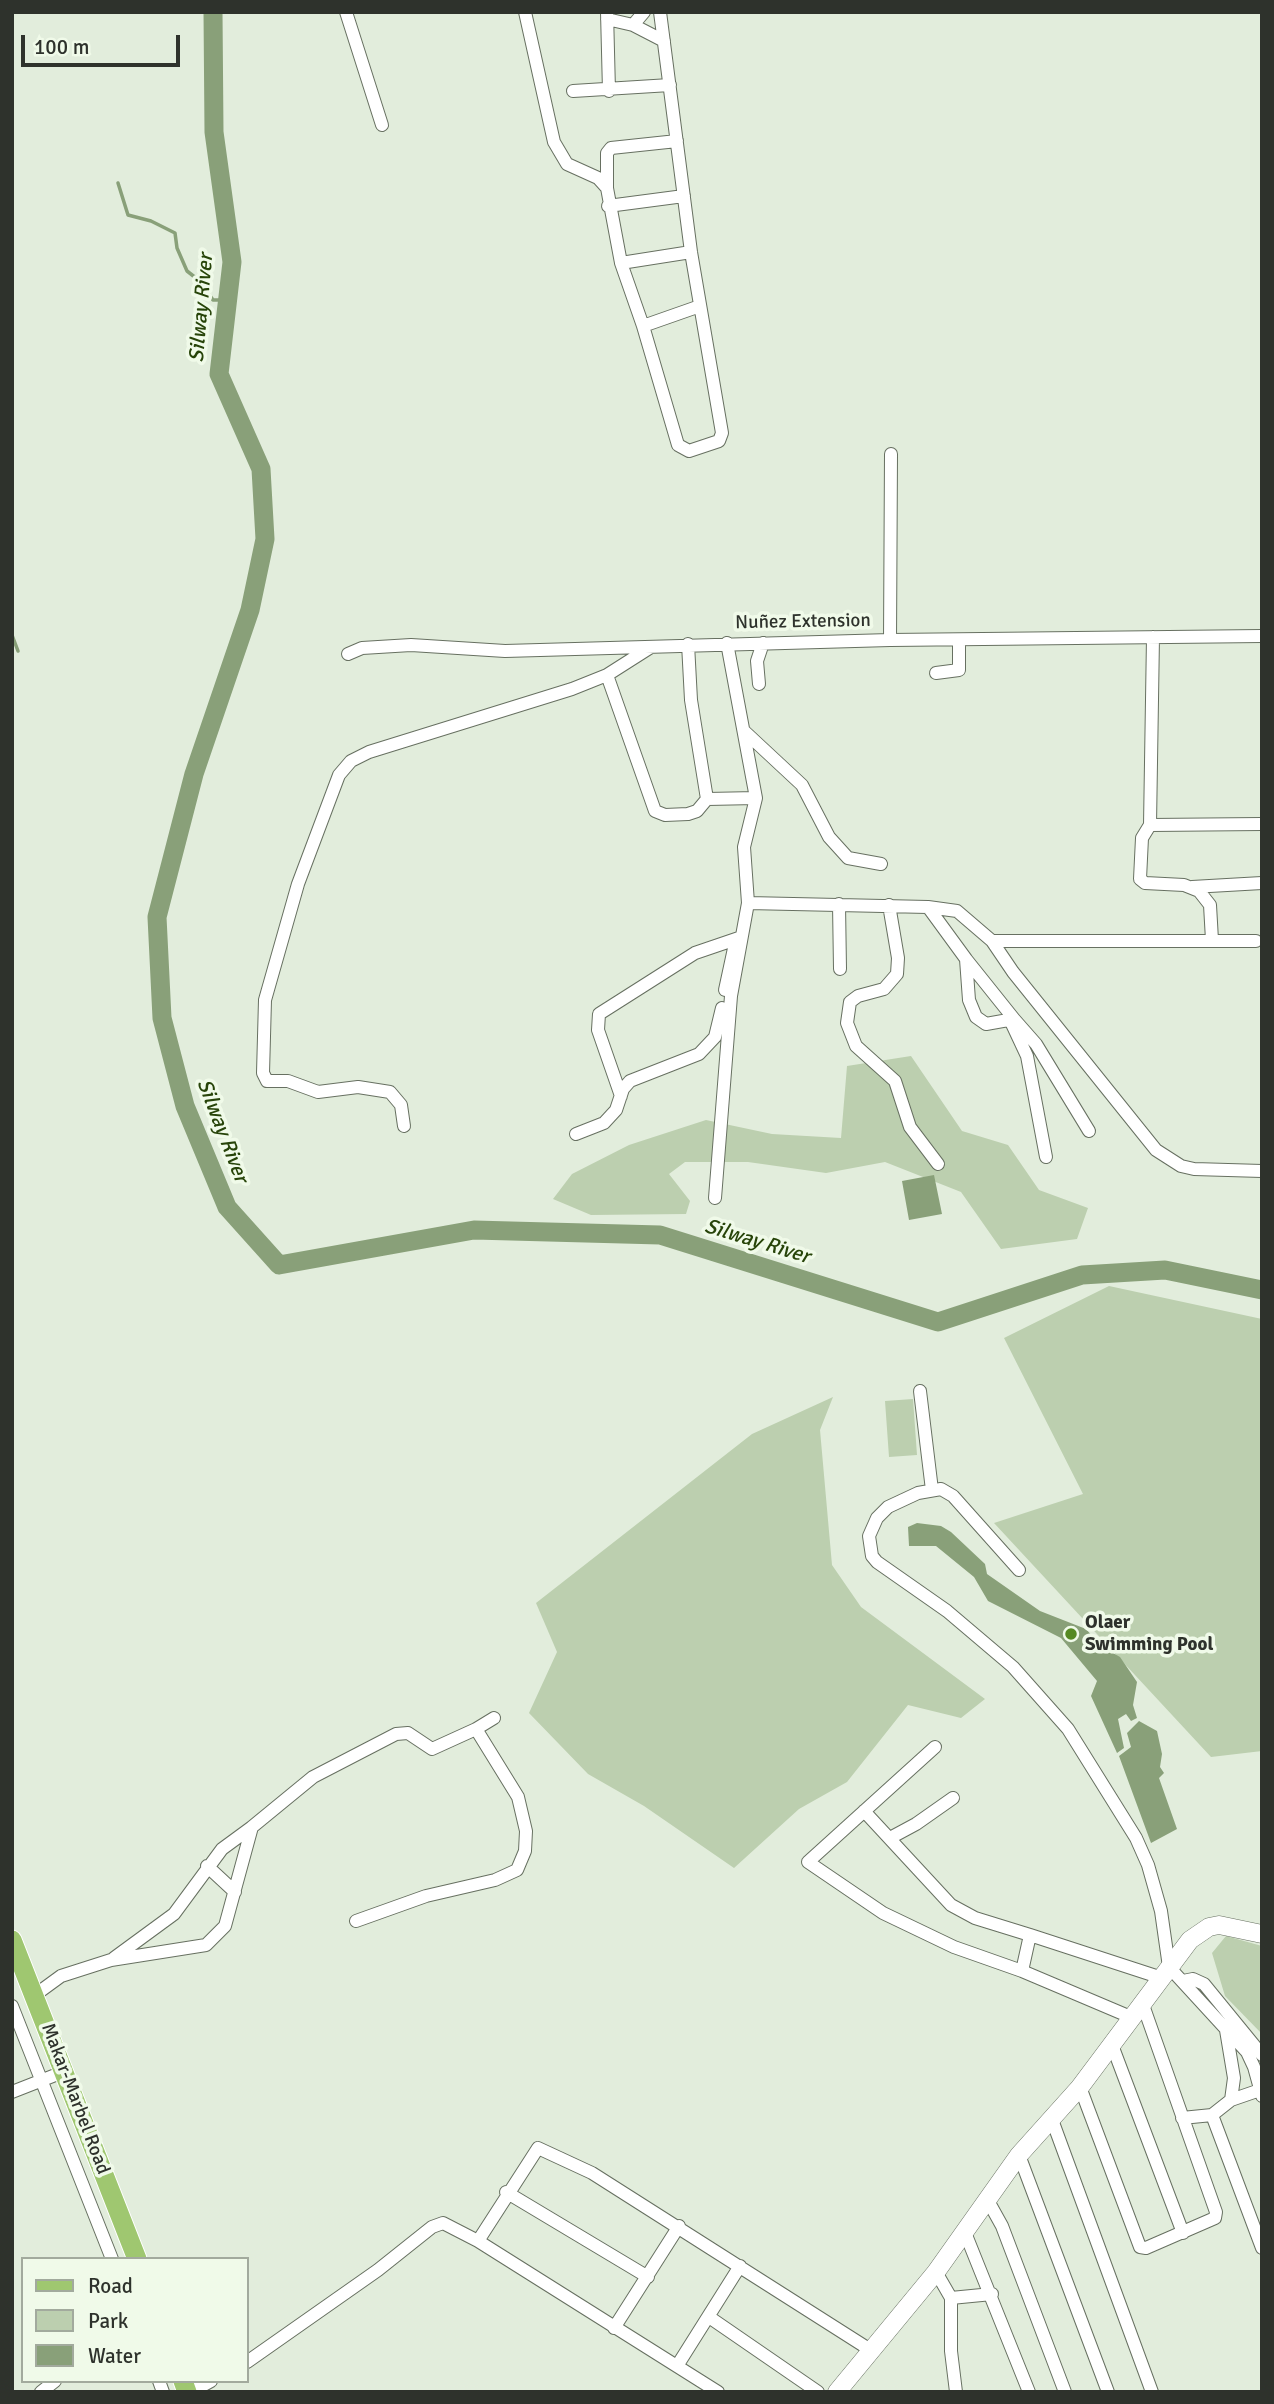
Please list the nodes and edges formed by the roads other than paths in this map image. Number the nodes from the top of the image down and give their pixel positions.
1 (346, 12) edge
2 (525, 12) edge
3 (645, 12) edge
4 (660, 12) edge
5 (607, 16) edge
6 (633, 25) junction
7 (664, 41) junction
8 (670, 85) junction
9 (573, 91) dead end
10 (609, 91) junction
11 (382, 125) dead end
12 (677, 141) junction
13 (607, 188) junction
14 (684, 196) junction
15 (608, 206) junction
16 (691, 252) junction
17 (621, 262) junction
18 (700, 306) junction
19 (643, 327) junction
20 (891, 454) dead end
21 (1262, 636) edge
22 (1153, 637) junction
23 (890, 640) junction
24 (959, 640) junction
25 (727, 643) junction
26 (763, 643) junction
27 (654, 645) junction
28 (688, 645) junction
29 (348, 654) dead end
30 (936, 673) dead end
31 (607, 675) junction
32 (759, 684) dead end
33 (744, 731) junction
34 (756, 798) junction
35 (707, 799) junction
36 (1262, 824) edge
37 (1150, 825) junction
38 (881, 864) dead end
39 (1262, 883) edge
40 (1191, 887) junction
41 (748, 902) junction
42 (839, 904) junction
43 (889, 905) junction
44 (928, 907) junction
45 (739, 938) junction
46 (1212, 940) junction
47 (992, 941) junction
48 (1256, 941) dead end
49 (966, 959) junction
50 (840, 969) dead end
51 (1012, 1020) junction
52 (621, 1096) junction
53 (404, 1126) dead end
54 (1089, 1131) dead end
55 (576, 1134) dead end
56 (1046, 1157) dead end
57 (938, 1164) dead end
58 (1262, 1171) edge
59 (715, 1198) dead end
60 (920, 1391) dead end
61 (932, 1490) junction
62 (1019, 1570) dead end
63 (494, 1718) dead end
64 (477, 1729) junction
65 (935, 1747) dead end
66 (953, 1798) dead end
67 (864, 1811) junction
68 (252, 1827) junction
69 (890, 1838) junction
70 (207, 1866) junction
71 (235, 1892) junction
72 (356, 1921) dead end
73 (1262, 1934) edge
74 (1030, 1935) junction
75 (14, 1947) edge
76 (111, 1960) junction
77 (1022, 1971) junction
78 (1166, 1973) junction
79 (1183, 1981) junction
80 (35, 1995) junction
81 (12, 2006) edge
82 (1138, 2012) junction
83 (1226, 2030) junction
84 (1112, 2045) junction
85 (1262, 2055) edge
86 (63, 2072) junction
87 (41, 2081) junction
88 (1080, 2087) junction
89 (12, 2092) edge
90 (1261, 2093) edge
91 (1231, 2100) junction
92 (1212, 2115) junction
93 (1051, 2117) junction
94 (1182, 2118) junction
95 (1019, 2155) junction
96 (506, 2192) junction
97 (987, 2199) junction
98 (679, 2226) junction
99 (964, 2230) junction
100 (1183, 2233) junction
101 (478, 2241) junction
102 (1262, 2248) edge
103 (111, 2257) edge
104 (136, 2257) edge
105 (740, 2266) junction
106 (936, 2272) junction
107 (648, 2277) junction
108 (992, 2294) junction
109 (951, 2298) junction
110 (709, 2317) junction
111 (614, 2328) junction
112 (872, 2351) junction
113 (248, 2361) edge
114 (677, 2366) junction
115 (206, 2383) edge
116 (189, 2392) edge
117 (718, 2392) edge
118 (818, 2392) edge
119 (837, 2392) edge
120 (956, 2392) edge
121 (1029, 2392) edge
122 (1066, 2392) edge
123 (1108, 2392) edge
124 (1152, 2392) edge

1 - 11 street
2 - 13 street
3 - 6 street
4 - 7 street
5 - 6 street
5 - 10 street
6 - 7 street
7 - 8 street
8 - 10 street
8 - 12 street
9 - 10 street
12 - 13 street
12 - 14 street
13 - 15 street
14 - 15 street
14 - 16 street
15 - 17 street
16 - 17 street
16 - 18 street
17 - 19 street
18 - 19 street
18 - 19 street
20 - 23 street
21 - 22 street, Nuñez Extension
22 - 24 street, Nuñez Extension
22 - 37 street
23 - 24 street, Nuñez Extension
23 - 26 street, Nuñez Extension
24 - 30 street
25 - 26 street, Nuñez Extension
25 - 28 street, Nuñez Extension
25 - 33 street
26 - 32 street
27 - 28 street, Nuñez Extension
27 - 29 street, Nuñez Extension
27 - 31 street
28 - 35 street
31 - 35 street
31 - 53 street
33 - 34 street
33 - 38 street
34 - 35 street
34 - 41 street
36 - 37 street
37 - 40 street
39 - 40 street
40 - 46 street
41 - 42 street
41 - 45 street
42 - 43 street
42 - 50 street
43 - 44 street
43 - 57 street
44 - 47 street
44 - 49 street
45 - 52 street
45 - 52 street
45 - 59 street
46 - 47 street
46 - 48 street
47 - 58 street
49 - 51 street
49 - 51 street
51 - 54 street
51 - 56 street
52 - 55 street
60 - 61 street
61 - 62 street
61 - 78 street
63 - 64 street
64 - 68 street
64 - 72 street
65 - 67 street
66 - 69 street
67 - 69 street
67 - 77 street
68 - 70 street
68 - 71 street
69 - 74 street
70 - 71 street
70 - 76 street
71 - 76 street
73 - 78 main road
74 - 77 street
74 - 78 street
75 - 80 main road, Makar-Marbel Road
76 - 80 street
77 - 82 street
78 - 79 street
78 - 82 main road
79 - 83 street
79 - 85 street
80 - 86 main road, Makar-Marbel Road
81 - 87 street
82 - 84 main road
82 - 94 street
83 - 90 street
83 - 91 street
84 - 88 main road
84 - 100 street
86 - 87 street
86 - 104 main road, Makar-Marbel Road
87 - 89 street
87 - 103 street
88 - 93 main road
88 - 100 street
90 - 91 street
91 - 92 street
92 - 94 street
92 - 102 street
93 - 95 main road
93 - 124 street
94 - 100 street
95 - 97 main road
95 - 123 street
96 - 98 street
96 - 101 street
96 - 107 street
97 - 99 main road
97 - 122 street
98 - 105 street
98 - 107 street
99 - 106 main road
99 - 108 street
101 - 111 street
101 - 113 street
105 - 110 street
105 - 112 street
106 - 109 street
106 - 112 main road
107 - 111 street
108 - 109 street
108 - 121 street
109 - 120 street
110 - 114 street
110 - 118 street
111 - 114 street
112 - 119 main road
114 - 117 street
115 - 116 street

